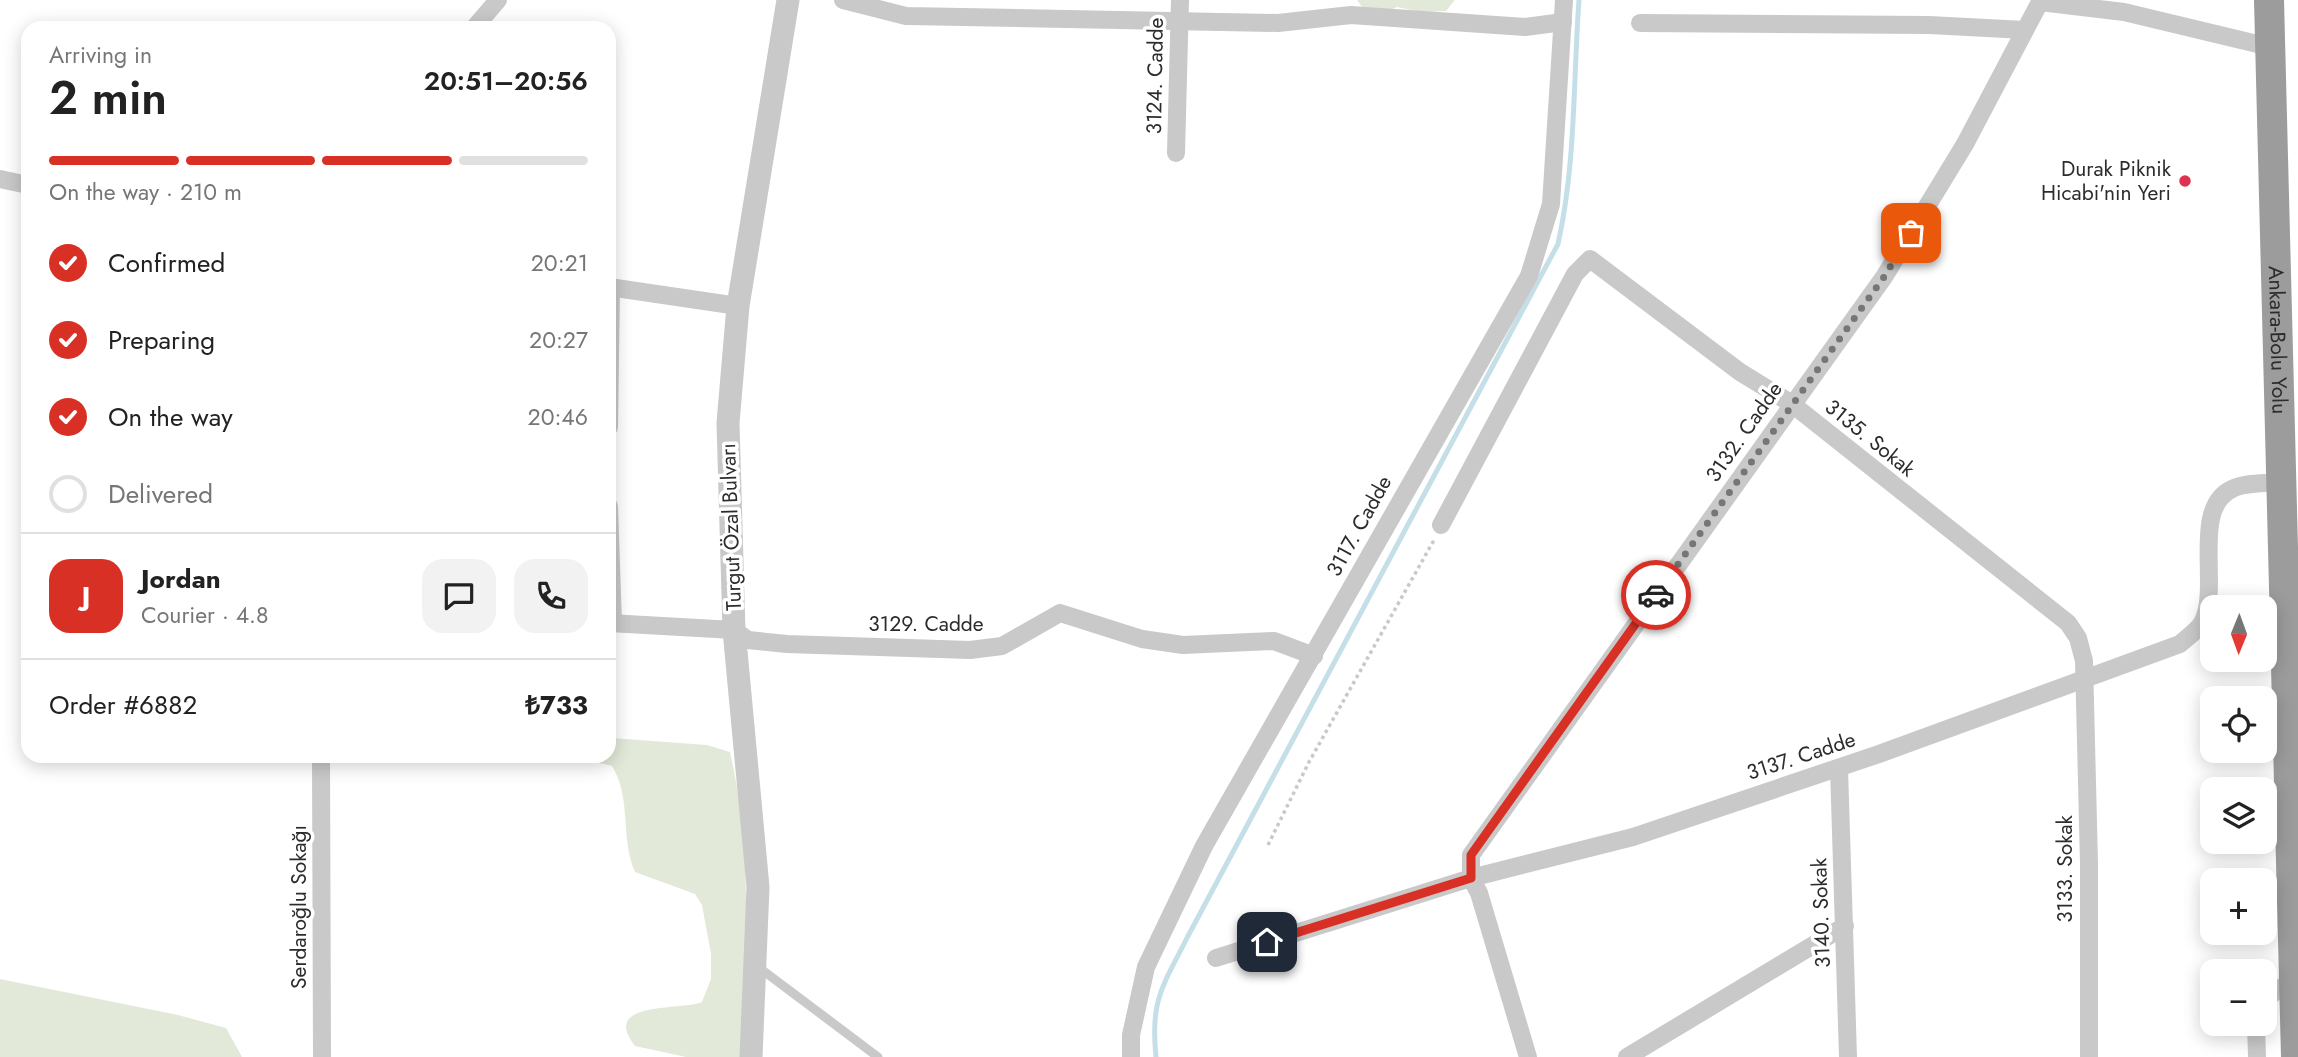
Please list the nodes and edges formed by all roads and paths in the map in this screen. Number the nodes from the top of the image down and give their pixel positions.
1 (498, 0) edge
2 (788, 0) edge
3 (844, 0) edge
4 (1180, 0) edge
5 (1564, 0) edge
6 (2269, 0) edge
7 (2040, 1) edge
8 (480, 21) edge
9 (1179, 21) junction
10 (1563, 22) junction
11 (1640, 23) dead end
12 (2025, 30) junction
13 (2270, 47) junction
14 (1176, 153) dead end
15 (0, 179) edge
16 (21, 184) edge
17 (616, 288) edge
18 (738, 306) junction
19 (1792, 404) junction
20 (2281, 482) junction
21 (1441, 525) joint
22 (616, 623) edge
23 (734, 630) junction
24 (1314, 656) junction
25 (2084, 681) junction
26 (321, 763) edge
27 (1839, 768) junction
28 (1268, 845) dead end
29 (1471, 878) junction
30 (1844, 926) junction
31 (1216, 958) dead end
32 (756, 965) junction
33 (2294, 979) junction
34 (2277, 990) edge
35 (2256, 1036) edge
36 (322, 1057) edge
37 (751, 1057) edge
38 (878, 1057) edge
39 (1131, 1057) edge
40 (1528, 1057) edge
41 (1627, 1057) edge
42 (1848, 1057) edge
43 (2089, 1057) edge
44 (2257, 1057) edge
45 (2296, 1057) edge

1 - 8 street
2 - 18 street, Turgut Özal Bulvarı
3 - 9 street
4 - 9 street, 3124. Cadde
5 - 10 street, 3117. Cadde
6 - 13 highway, Ankara-Bolu Yolu
7 - 12 street, 3132. Cadde
7 - 13 street
9 - 10 street
9 - 14 street, 3124. Cadde
10 - 24 street, 3117. Cadde
11 - 12 street
12 - 19 street, 3132. Cadde
13 - 20 highway, Ankara-Bolu Yolu
15 - 16 street
17 - 18 street
18 - 23 street, Turgut Özal Bulvarı
19 - 21 street, 3135. Sokak
19 - 25 street, 3135. Sokak
19 - 29 street, 3132. Cadde
20 - 25 street, 3137. Cadde
20 - 33 highway, Ankara-Bolu Yolu
21 - 28 path
22 - 23 street, 3129. Cadde
23 - 24 street, 3129. Cadde
23 - 32 street, Turgut Özal Bulvarı
24 - 39 street, 3117. Cadde
25 - 27 street, 3137. Cadde
25 - 43 street, 3133. Sokak
26 - 36 street, Serdaroğlu Sokağı
27 - 29 street, 3137. Cadde
27 - 30 street, 3140. Sokak
29 - 31 street, 3137. Cadde
29 - 40 street
30 - 41 street
30 - 42 street, 3140. Sokak
32 - 37 street, Turgut Özal Bulvarı
32 - 38 lane
33 - 34 street
33 - 45 highway, Ankara-Bolu Yolu
35 - 44 street

